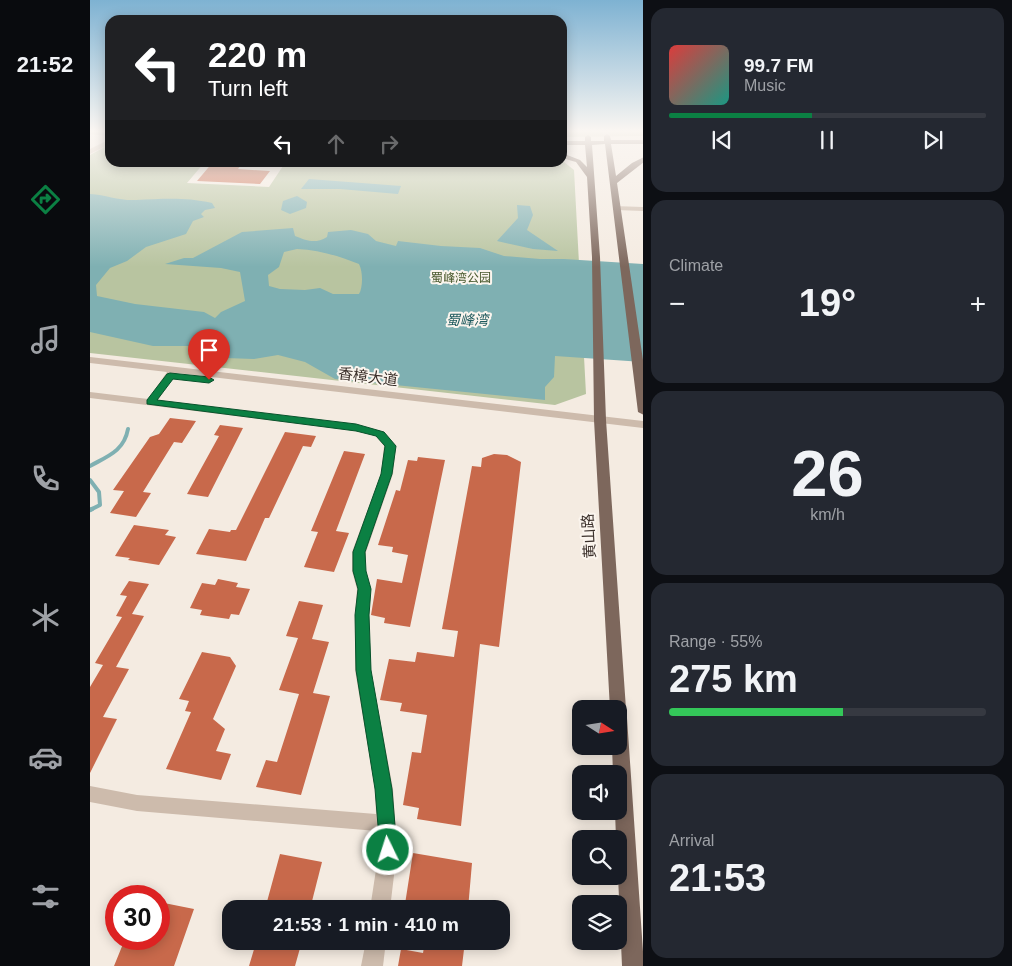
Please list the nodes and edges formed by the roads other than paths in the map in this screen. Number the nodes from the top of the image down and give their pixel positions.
1 (590, 176) edge
2 (612, 176) edge
3 (620, 176) edge
4 (612, 183) junction
5 (616, 208) junction
6 (643, 209) edge
7 (90, 360) edge
8 (90, 366) edge
9 (172, 373) junction
10 (90, 395) edge
11 (151, 402) junction
12 (643, 412) edge
13 (601, 423) junction
14 (643, 425) edge
15 (643, 431) edge
16 (617, 700) edge
17 (621, 755) edge
18 (90, 794) edge
19 (386, 822) junction
20 (381, 900) edge
21 (375, 950) edge
22 (372, 966) edge
23 (634, 966) edge

1 - 13 main road, 黄山路
2 - 4 main road
3 - 4 main road
4 - 5 main road
5 - 6 street
5 - 12 main road
7 - 9 street, 香樟大道
8 - 9 street, 香樟大道
9 - 11 street
9 - 13 street, 香樟大道
10 - 11 street
11 - 19 street
13 - 14 street, 香樟大道
13 - 15 street, 香樟大道
13 - 16 main road, 黄山路
17 - 23 main road
18 - 19 street
19 - 20 street
21 - 22 street

